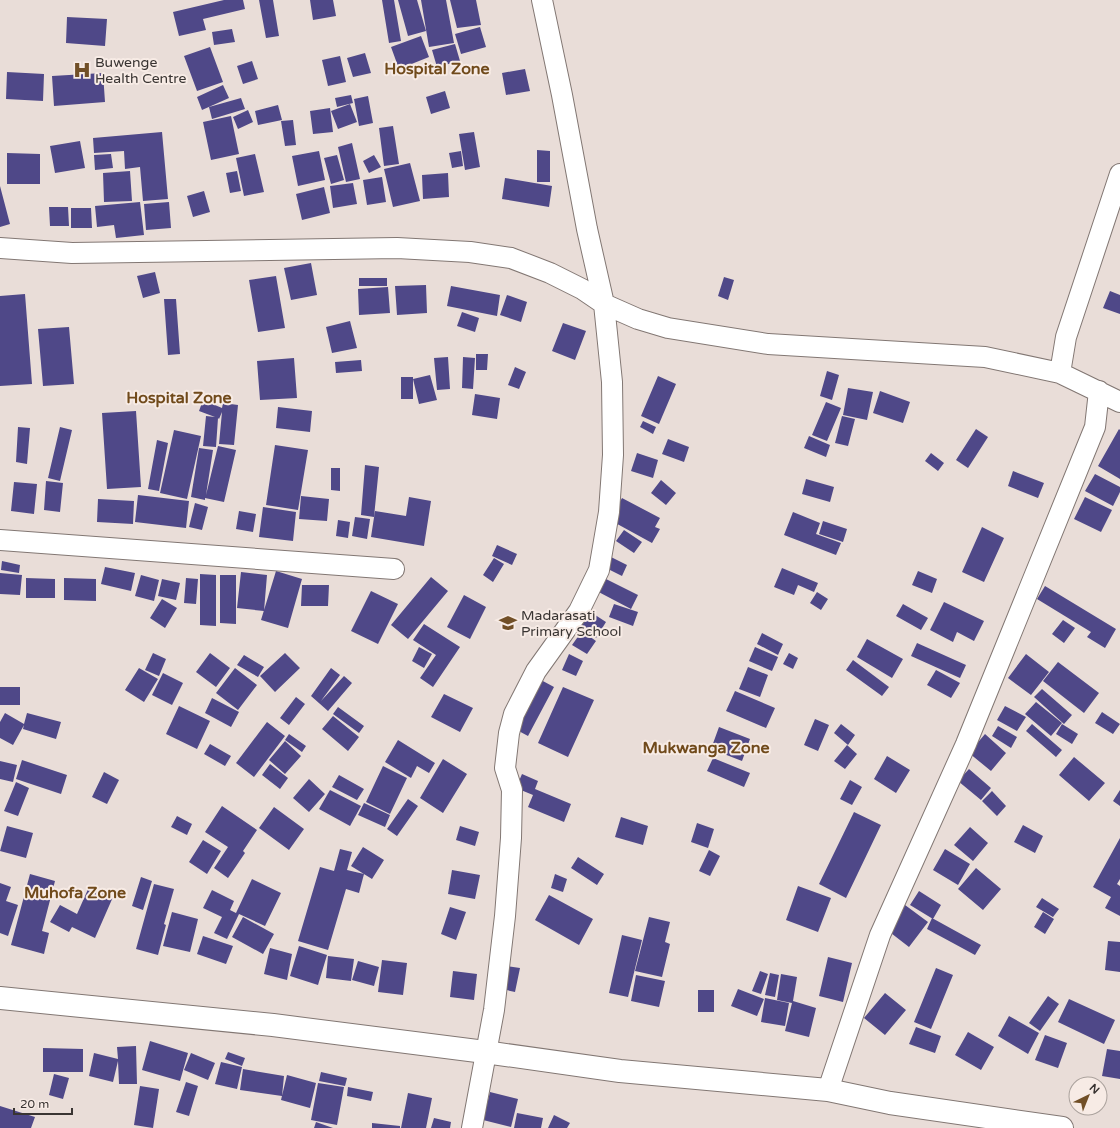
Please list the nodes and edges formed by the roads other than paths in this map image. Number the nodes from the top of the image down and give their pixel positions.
1 (542, 0) edge
2 (1120, 174) edge
3 (0, 248) edge
4 (604, 304) junction
5 (1060, 373) junction
6 (1099, 391) junction
7 (1120, 402) edge
8 (0, 540) edge
9 (394, 569) dead end
10 (0, 998) edge
11 (485, 1052) junction
12 (828, 1090) junction
13 (472, 1128) edge
14 (1062, 1128) edge

1 - 4 street
2 - 5 street
3 - 4 street
4 - 5 street
4 - 11 street
5 - 6 street
6 - 7 street
6 - 12 street
8 - 9 street
10 - 11 main road
11 - 12 main road
11 - 13 street
12 - 14 main road

